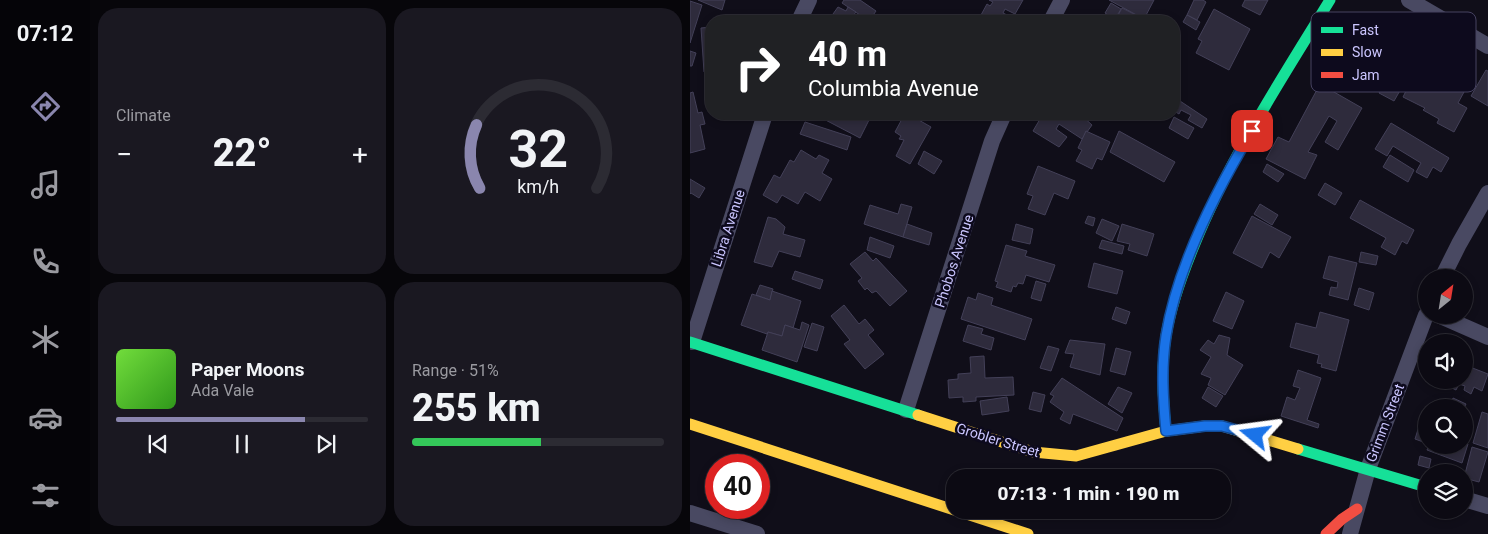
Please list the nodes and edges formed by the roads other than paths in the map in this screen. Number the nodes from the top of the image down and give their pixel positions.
1 (809, 0) edge
2 (1062, 0) edge
3 (1330, 0) edge
4 (1409, 0) edge
5 (1323, 12) edge
6 (1430, 12) edge
7 (802, 15) edge
8 (1054, 15) edge
9 (1311, 32) edge
10 (1476, 39) edge
11 (1488, 46) edge
12 (763, 120) edge
13 (1001, 120) edge
14 (1488, 194) edge
15 (1446, 269) edge
16 (1422, 324) edge
17 (1458, 324) edge
18 (1488, 337) edge
19 (691, 342) edge
20 (906, 410) junction
21 (690, 424) edge
22 (1166, 431) junction
23 (1368, 470) junction
24 (1418, 485) edge
25 (1473, 502) edge
26 (1488, 506) edge
27 (1357, 510) junction
28 (690, 513) edge
29 (757, 534) edge
30 (1028, 534) edge
31 (1326, 534) edge
32 (1350, 534) edge

1 - 7 street
2 - 8 street
3 - 5 street
4 - 6 street
9 - 22 street
10 - 11 street
12 - 19 street, Libra Avenue
13 - 20 street, Phobos Avenue
14 - 15 street
16 - 23 street, Grimm Street
17 - 18 street
19 - 20 street, Grobler Street
20 - 22 street, Grobler Street
21 - 30 street
22 - 23 street, Grobler Street
23 - 24 street, Grobler Street
23 - 27 street, Grimm Street
25 - 26 street
27 - 31 street
27 - 32 street, Grimm Street
28 - 29 street

